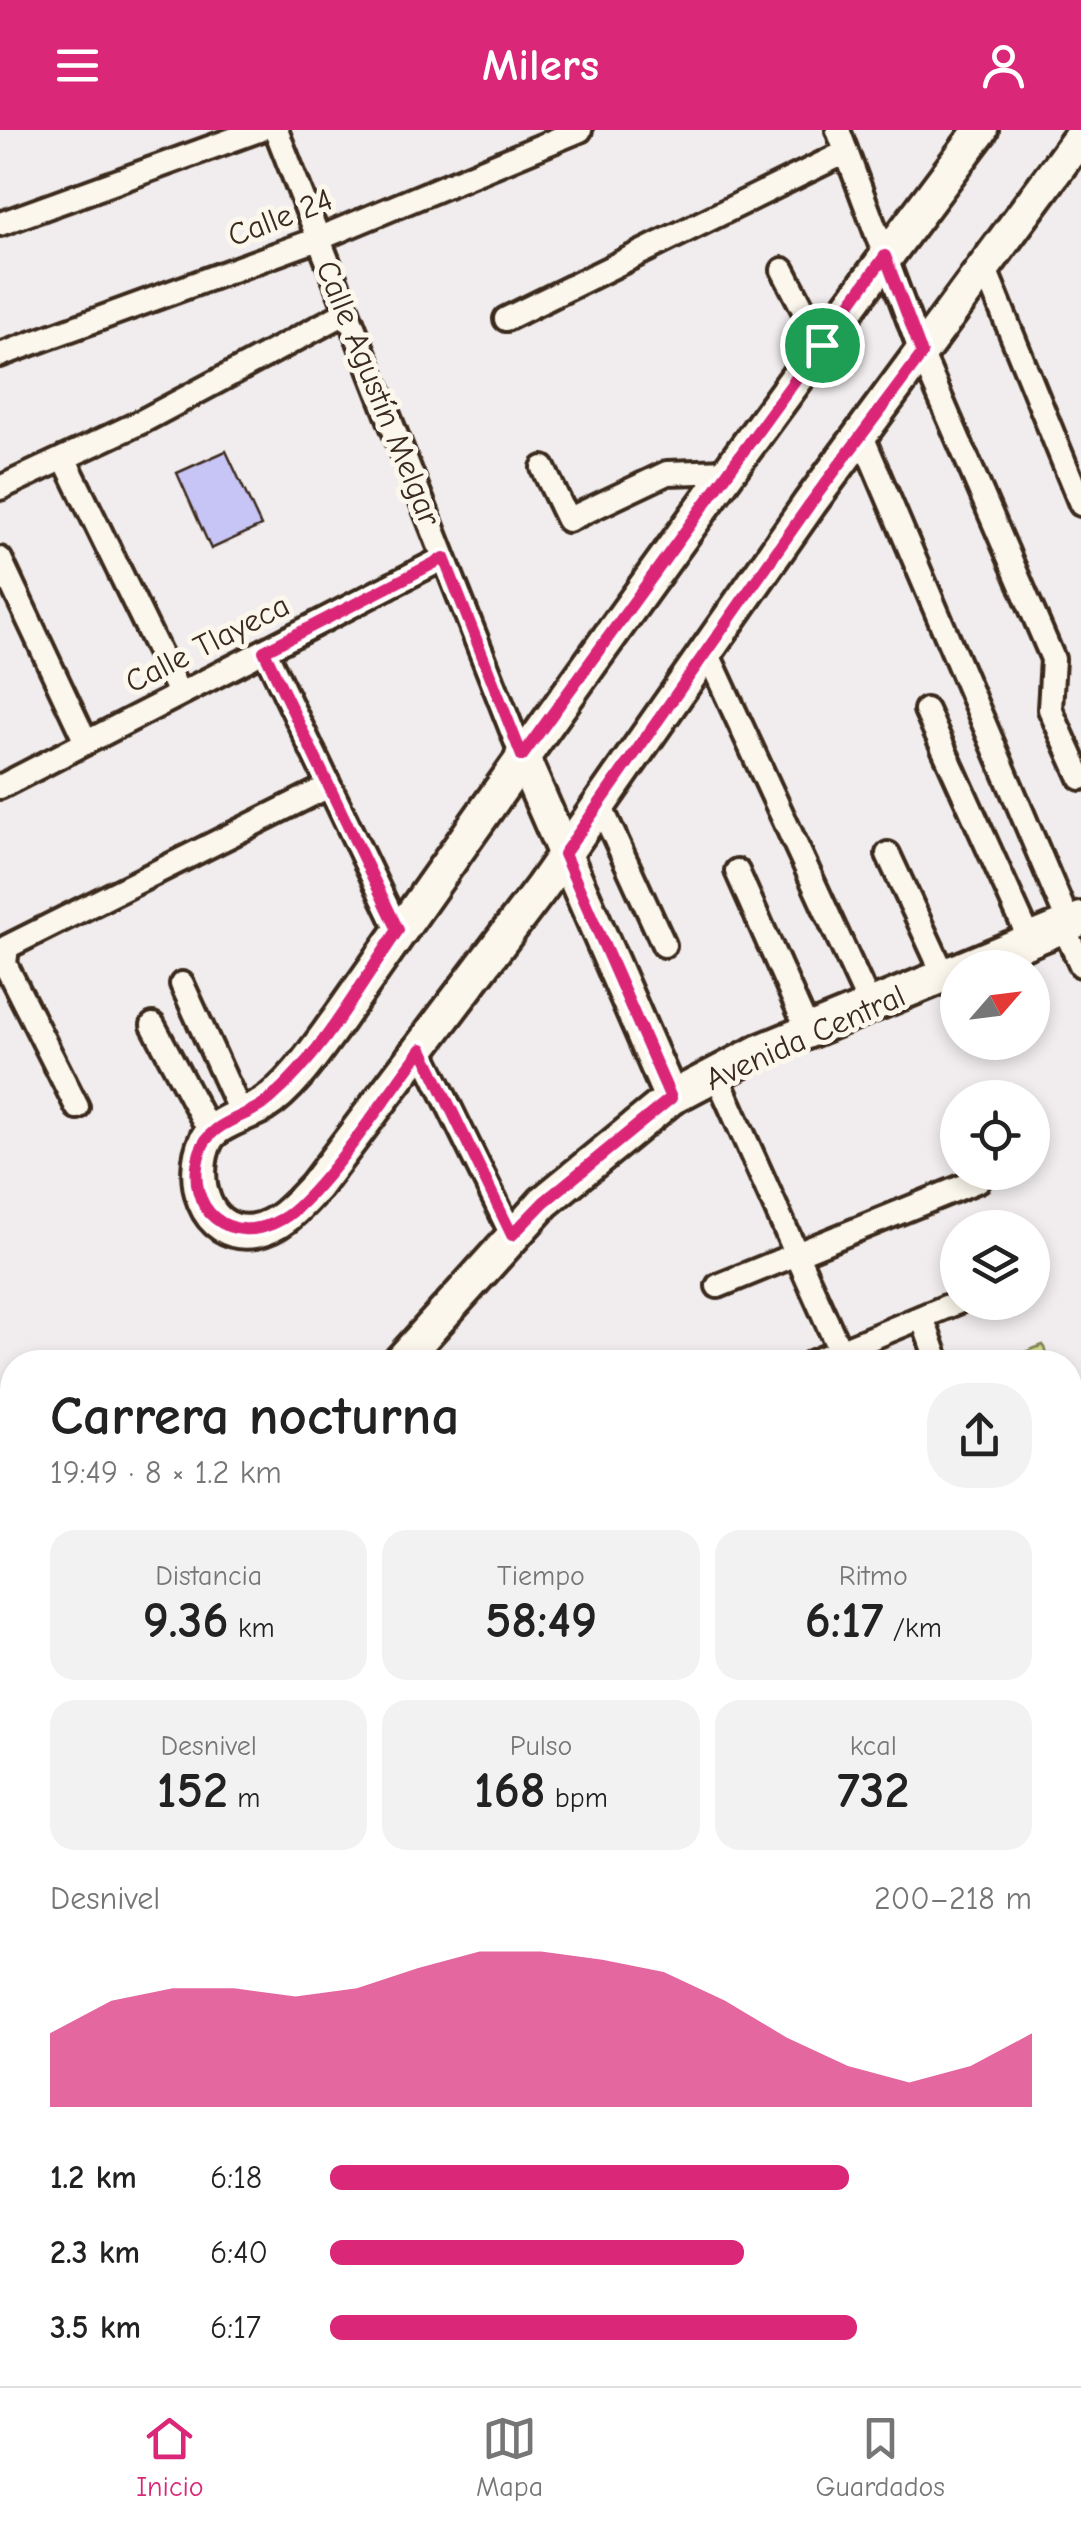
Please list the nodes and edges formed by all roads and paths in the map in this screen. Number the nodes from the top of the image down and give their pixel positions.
1 (258, 130) edge
2 (276, 130) edge
3 (580, 130) edge
4 (970, 136) edge
5 (1081, 136) edge
6 (842, 141) edge
7 (0, 224) edge
8 (318, 239) junction
9 (885, 256) junction
10 (985, 269) junction
11 (783, 270) dead end
12 (347, 312) junction
13 (506, 318) dead end
14 (822, 345) junction
15 (922, 354) junction
16 (0, 355) edge
17 (862, 436) junction
18 (64, 460) junction
19 (543, 468) dead end
20 (730, 472) junction
21 (0, 488) edge
22 (1081, 504) edge
23 (444, 558) junction
24 (0, 559) edge
25 (706, 650) junction
26 (264, 651) junction
27 (179, 693) junction
28 (926, 710) dead end
29 (86, 742) junction
30 (522, 756) junction
31 (1081, 778) edge
32 (329, 786) junction
33 (0, 787) edge
34 (599, 803) junction
35 (564, 854) junction
36 (888, 854) dead end
37 (737, 871) dead end
38 (1071, 923) edge
39 (398, 930) junction
40 (1030, 940) junction
41 (664, 944) dead end
42 (943, 950) edge
43 (1006, 950) edge
44 (1081, 965) edge
45 (940, 977) edge
46 (182, 984) dead end
47 (870, 1006) junction
48 (153, 1025) dead end
49 (808, 1031) junction
50 (422, 1049) junction
51 (716, 1074) junction
52 (671, 1098) junction
53 (77, 1107) dead end
54 (242, 1116) junction
55 (210, 1132) junction
56 (954, 1190) edge
57 (512, 1235) junction
58 (796, 1251) junction
59 (718, 1286) dead end
60 (940, 1310) edge
61 (922, 1317) junction
62 (411, 1350) edge
63 (840, 1350) edge
64 (842, 1350) edge
65 (934, 1350) edge

1 - 7 street
2 - 8 street, Calle Agustín Melgar
3 - 8 street, Calle 24
4 - 9 main road
5 - 10 main road
6 - 9 street
6 - 13 street
8 - 12 street, Calle Agustín Melgar
8 - 16 street, Calle 24
9 - 14 main road
9 - 15 street
10 - 15 main road
10 - 22 street
11 - 14 street
12 - 18 street
12 - 23 street, Calle Agustín Melgar
14 - 20 main road
15 - 17 main road
15 - 31 street
17 - 25 main road
17 - 38 street
18 - 21 street
18 - 27 street
19 - 20 street
20 - 30 main road
23 - 26 street, Calle Tlayeca
23 - 30 street, Calle Agustín Melgar
24 - 29 street
25 - 34 main road
25 - 47 street
26 - 27 street, Calle Tlayeca
26 - 32 street
27 - 29 street, Calle Tlayeca
28 - 40 street
29 - 33 street, Calle Tlayeca
30 - 35 main road, Calle Agustín Melgar
30 - 39 main road
32 - 39 street
32 - 53 street
34 - 35 main road
34 - 41 street
35 - 50 main road
35 - 52 main road, Calle Agustín Melgar
36 - 42 street
37 - 49 street
38 - 40 main road, Avenida Central
38 - 44 street
39 - 54 main road
40 - 43 main road, Avenida Central
45 - 47 main road, Avenida Central
46 - 54 street
47 - 49 main road, Avenida Central
48 - 55 street
49 - 51 main road, Avenida Central
50 - 55 main road
50 - 57 street
51 - 52 main road, Avenida Central
51 - 58 street
52 - 57 main road, Avenida Central
54 - 55 main road
56 - 58 street
57 - 62 main road, Avenida Central
58 - 59 street
58 - 63 street
60 - 61 street
61 - 64 street
61 - 65 street

